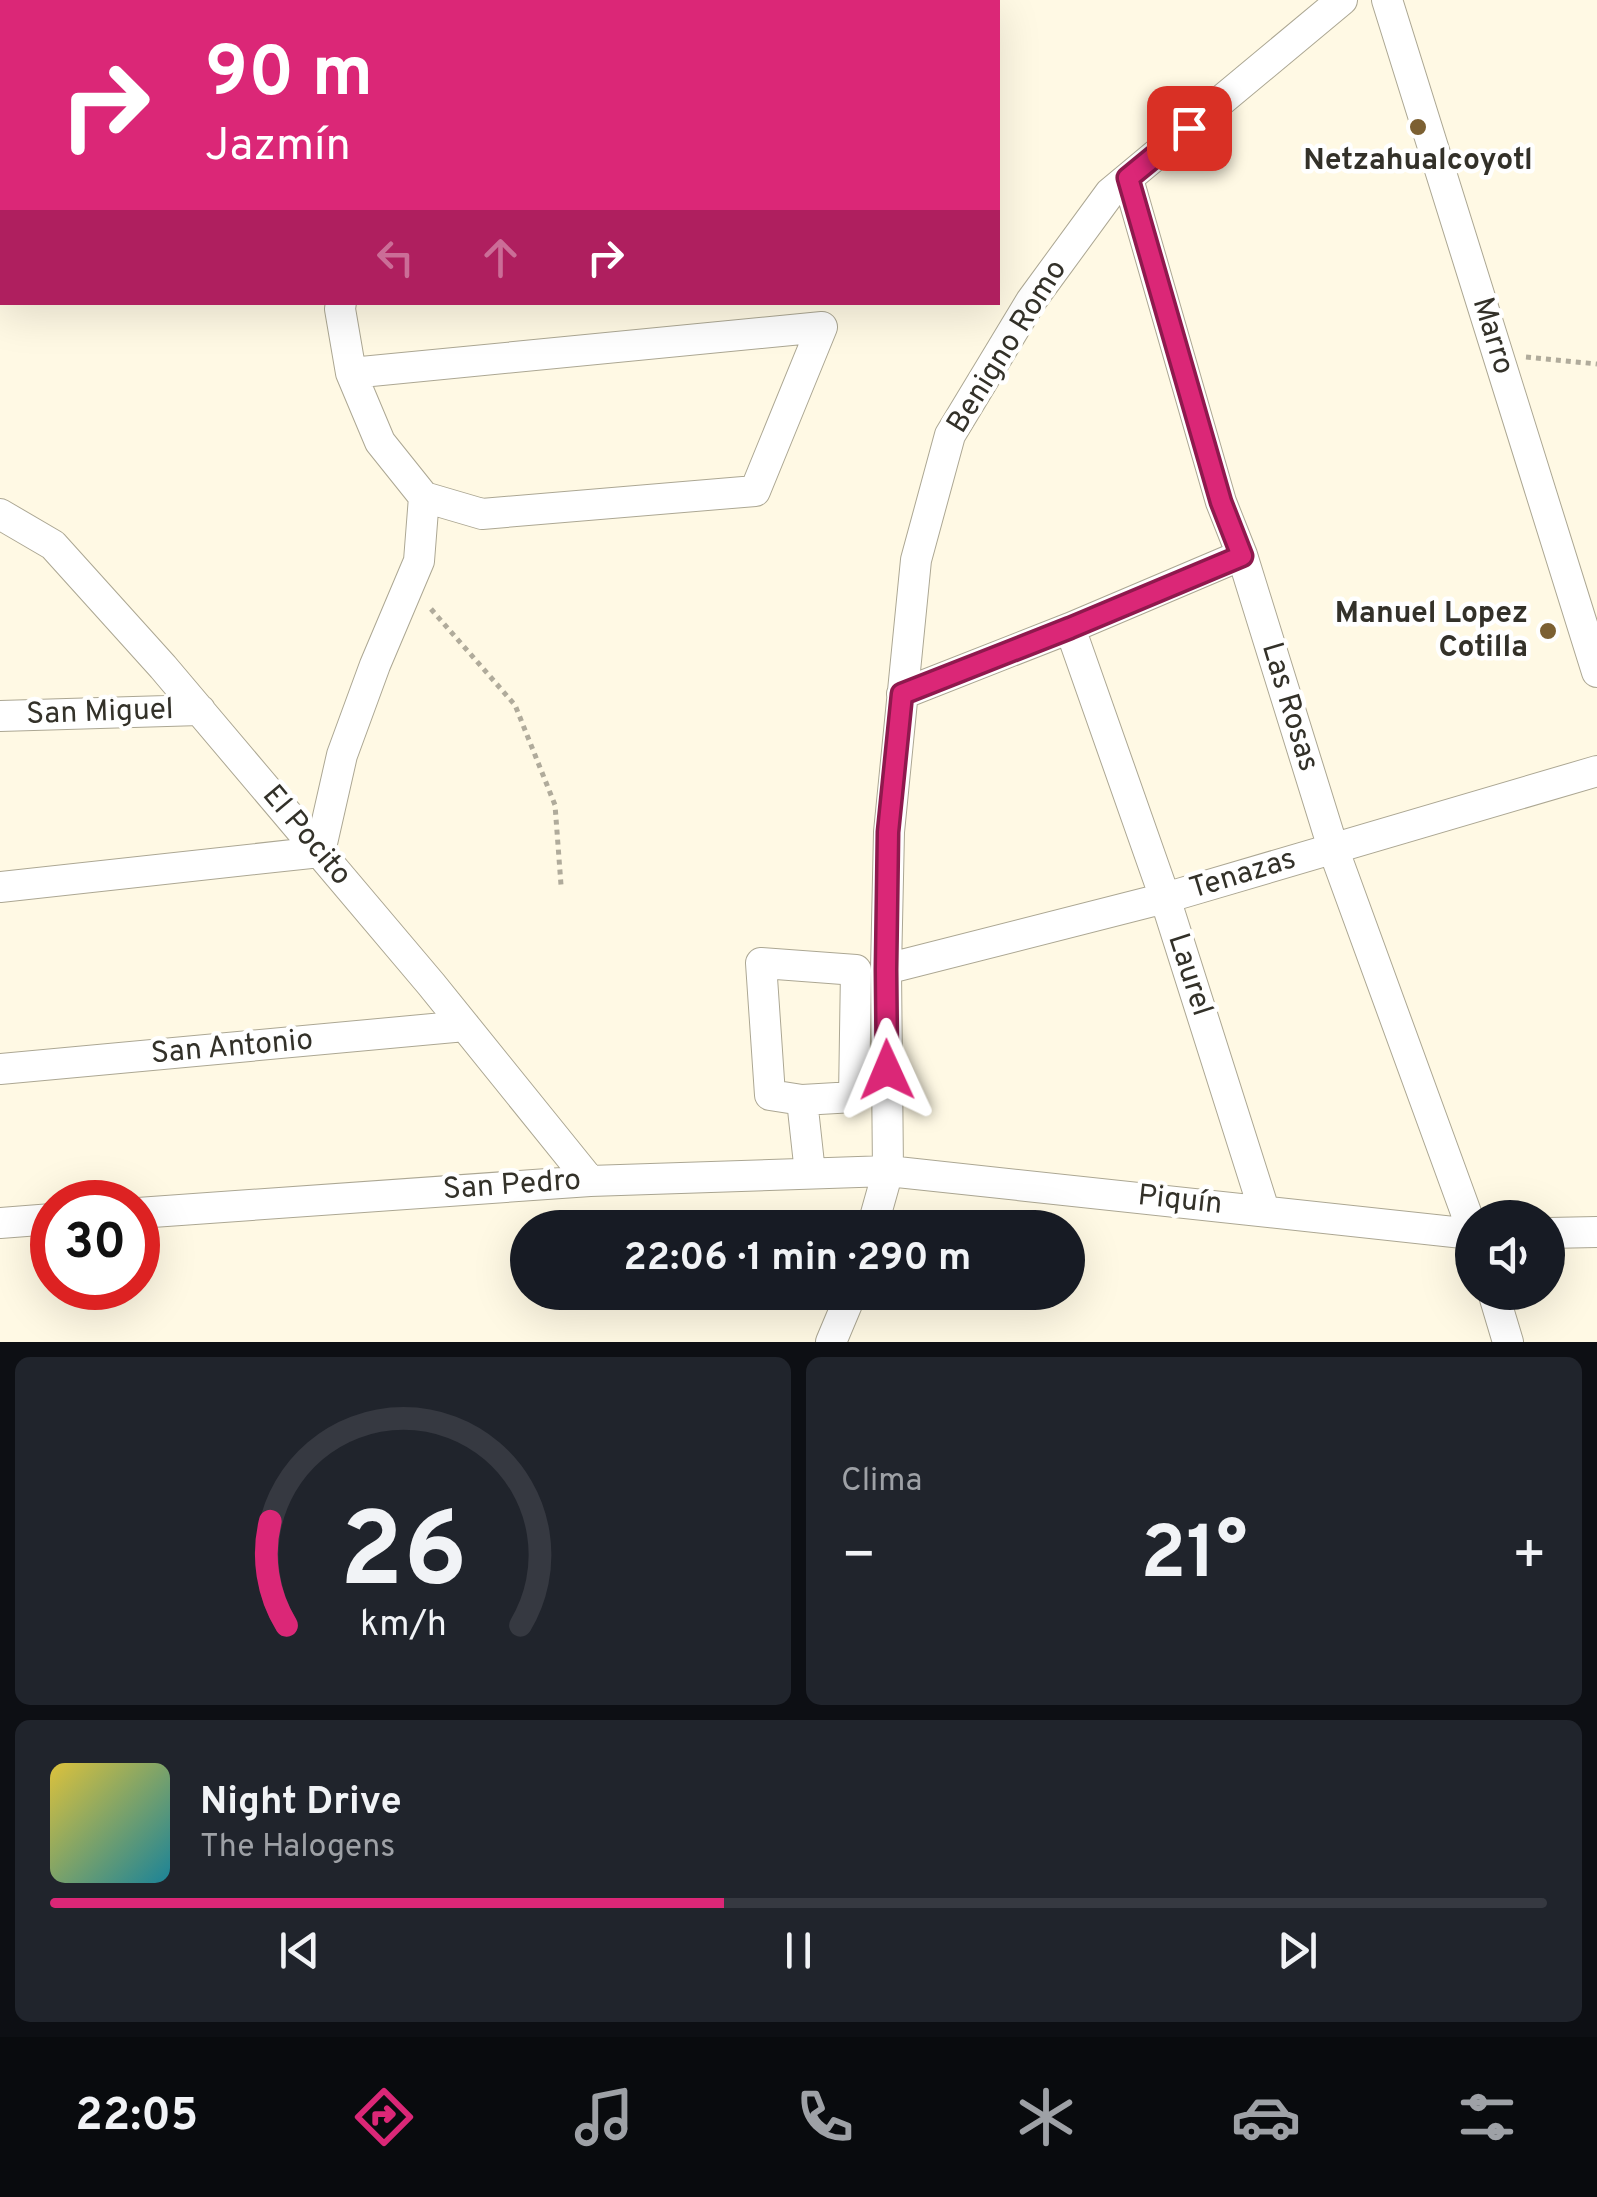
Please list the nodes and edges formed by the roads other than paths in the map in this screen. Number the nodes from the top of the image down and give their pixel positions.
1 (1342, 0) edge
2 (1387, 0) edge
3 (1128, 178) junction
4 (341, 305) edge
5 (352, 374) junction
6 (424, 497) junction
7 (0, 514) edge
8 (1242, 556) junction
9 (1070, 628) junction
10 (1597, 672) edge
11 (902, 694) junction
12 (200, 710) junction
13 (0, 716) edge
14 (1597, 771) edge
15 (1332, 848) junction
16 (320, 852) junction
17 (0, 888) edge
18 (1165, 898) junction
19 (886, 969) junction
20 (464, 1026) junction
21 (0, 1069) edge
22 (802, 1100) junction
23 (888, 1170) junction
24 (810, 1173) junction
25 (590, 1181) junction
26 (1461, 1200) edge
27 (877, 1210) edge
28 (1264, 1210) junction
29 (160, 1211) edge
30 (30, 1221) edge
31 (0, 1223) edge
32 (1455, 1229) edge
33 (1597, 1232) edge
34 (1565, 1233) edge
35 (844, 1310) edge
36 (1498, 1310) edge
37 (831, 1342) edge
38 (1508, 1342) edge

1 - 3 street, Benigno Romo
2 - 10 street, Marro
3 - 8 street, Las Rosas
3 - 11 street, Benigno Romo
4 - 5 street
5 - 6 street
5 - 6 street
6 - 16 street
7 - 12 street, El Pocito
8 - 9 street
8 - 15 street, Las Rosas
9 - 11 street
9 - 18 street, Laurel
11 - 19 street, Benigno Romo
12 - 13 street, San Miguel
12 - 16 street, El Pocito
14 - 15 street, Tenazas
15 - 18 street, Tenazas
15 - 26 street, Las Rosas
16 - 17 street
16 - 20 street, El Pocito
18 - 19 street, Tenazas
18 - 28 street, Laurel
19 - 23 street, Benigno Romo
20 - 21 street, San Antonio
20 - 25 street, El Pocito
22 - 22 street
22 - 24 street
23 - 24 street, San Pedro
23 - 27 street, Benigno Romo
23 - 28 street, Piquín
24 - 25 street, San Pedro
25 - 29 street, San Pedro
28 - 32 street, Piquín
30 - 31 street
33 - 34 street
35 - 37 street
36 - 38 street

